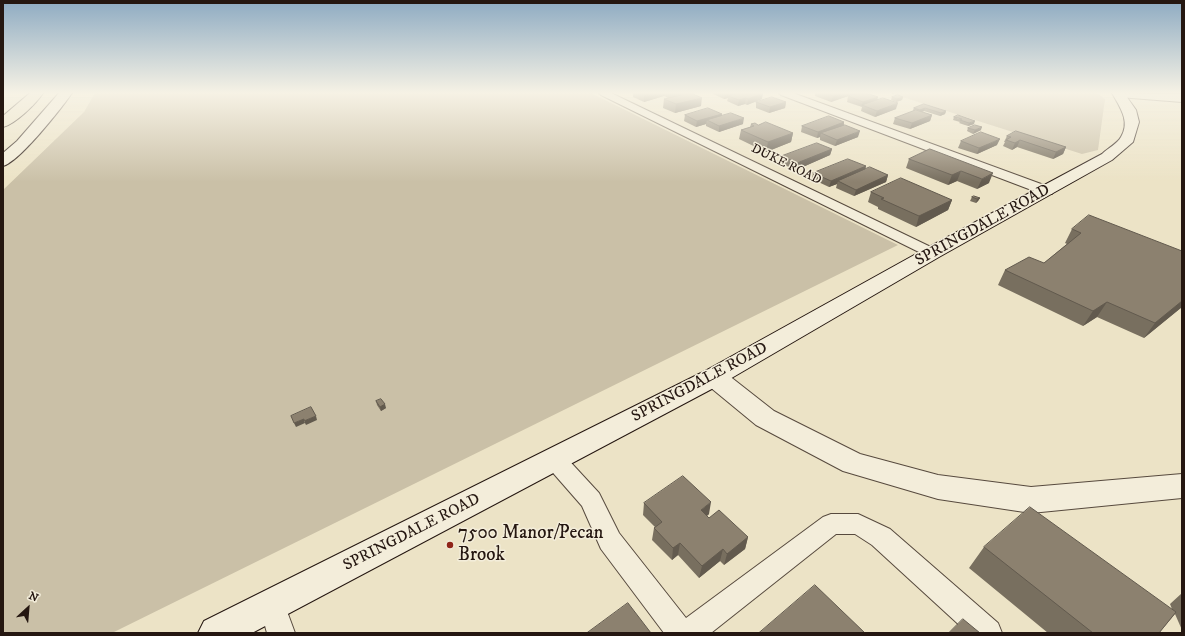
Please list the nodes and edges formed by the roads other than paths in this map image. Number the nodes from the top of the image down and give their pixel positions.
1 (40, 123) edge
2 (665, 123) edge
3 (864, 123) edge
4 (1132, 123) edge
5 (3, 161) edge
6 (1048, 191) junction
7 (932, 253) junction
8 (714, 377) junction
9 (554, 460) junction
10 (1182, 486) edge
11 (277, 619) edge
12 (216, 633) edge
13 (681, 633) edge
14 (689, 633) edge
15 (988, 633) edge

1 - 5 main road
2 - 7 street, DUKE ROAD
3 - 6 street
4 - 6 main road, SPRINGDALE ROAD
6 - 7 main road, SPRINGDALE ROAD
7 - 8 main road, SPRINGDALE ROAD
8 - 9 main road, SPRINGDALE ROAD
8 - 10 main road
9 - 11 main road, SPRINGDALE ROAD
9 - 13 street
11 - 12 main road, SPRINGDALE ROAD
14 - 15 street

